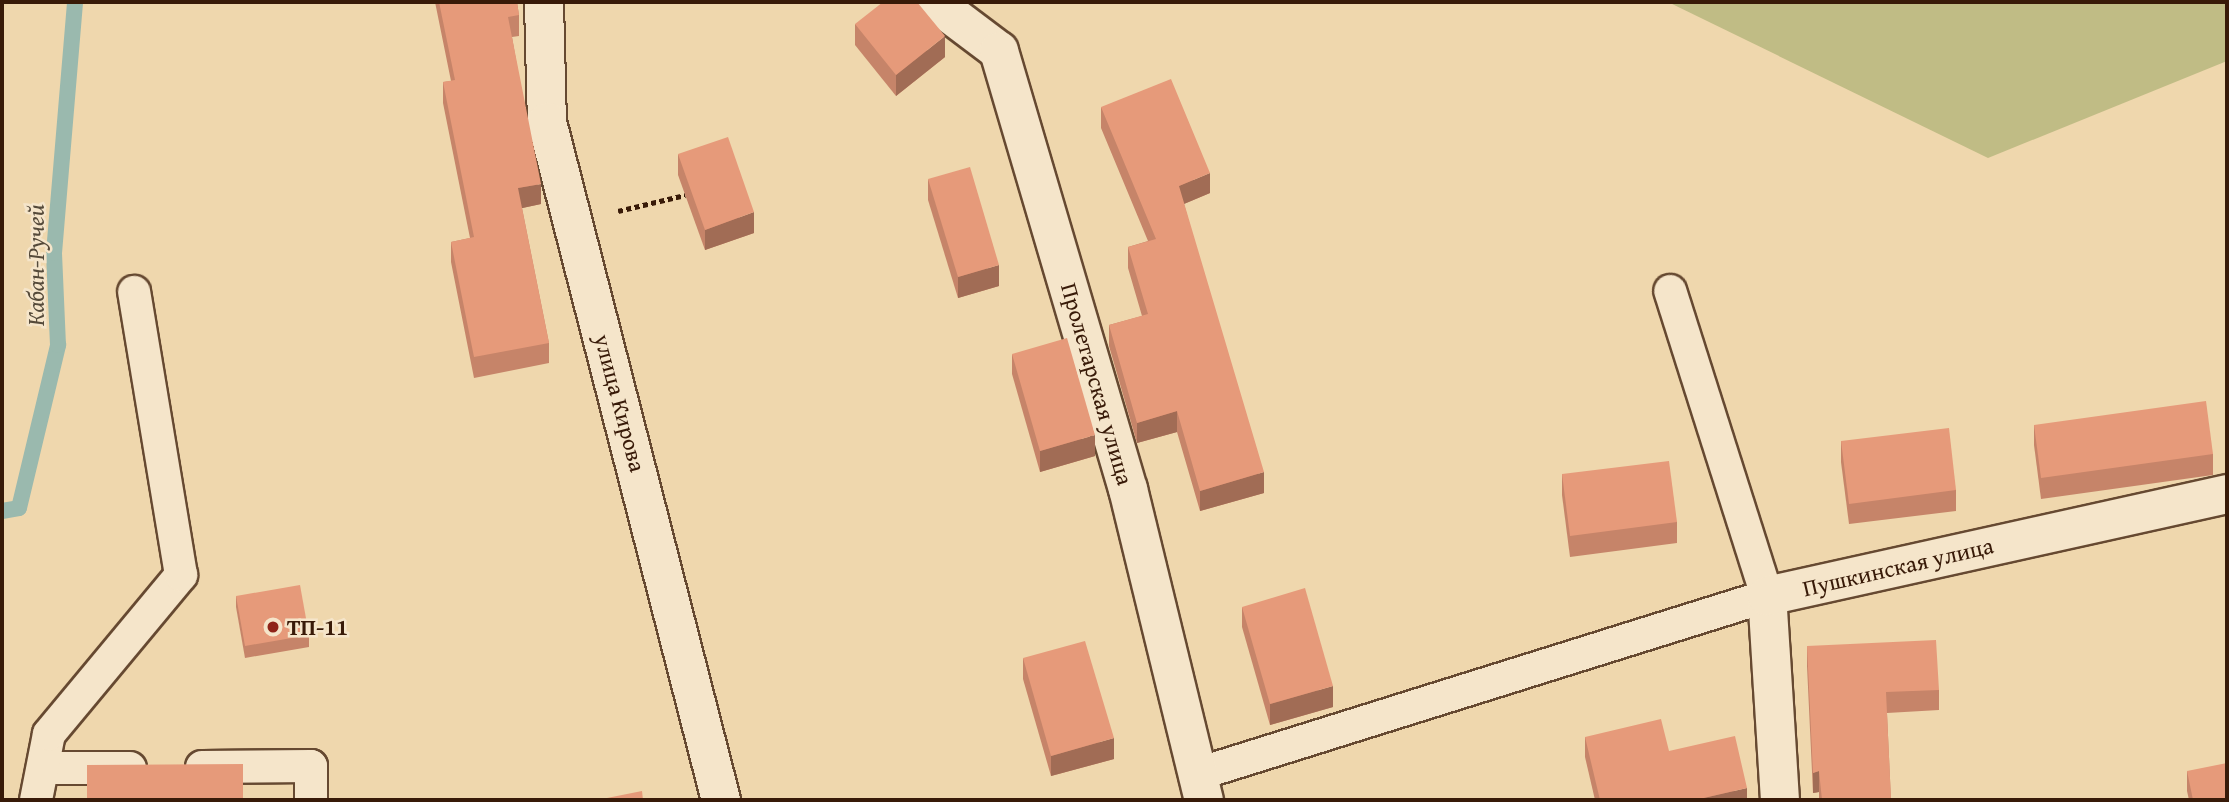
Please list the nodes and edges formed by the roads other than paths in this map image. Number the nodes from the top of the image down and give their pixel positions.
1 (544, 2) edge
2 (934, 2) edge
3 (1670, 291) dead end
4 (134, 292) dead end
5 (2227, 494) edge
6 (1768, 596) junction
7 (43, 768) junction
8 (1201, 787) edge
9 (36, 800) edge
10 (311, 800) edge
11 (721, 800) edge
12 (1780, 800) edge

1 - 11 street, улица Кирова
2 - 8 street, Пролетарская улица
3 - 6 lane
4 - 7 lane
5 - 6 street, Пушкинская улица
6 - 8 lane
6 - 12 street
7 - 9 lane
7 - 10 lane

